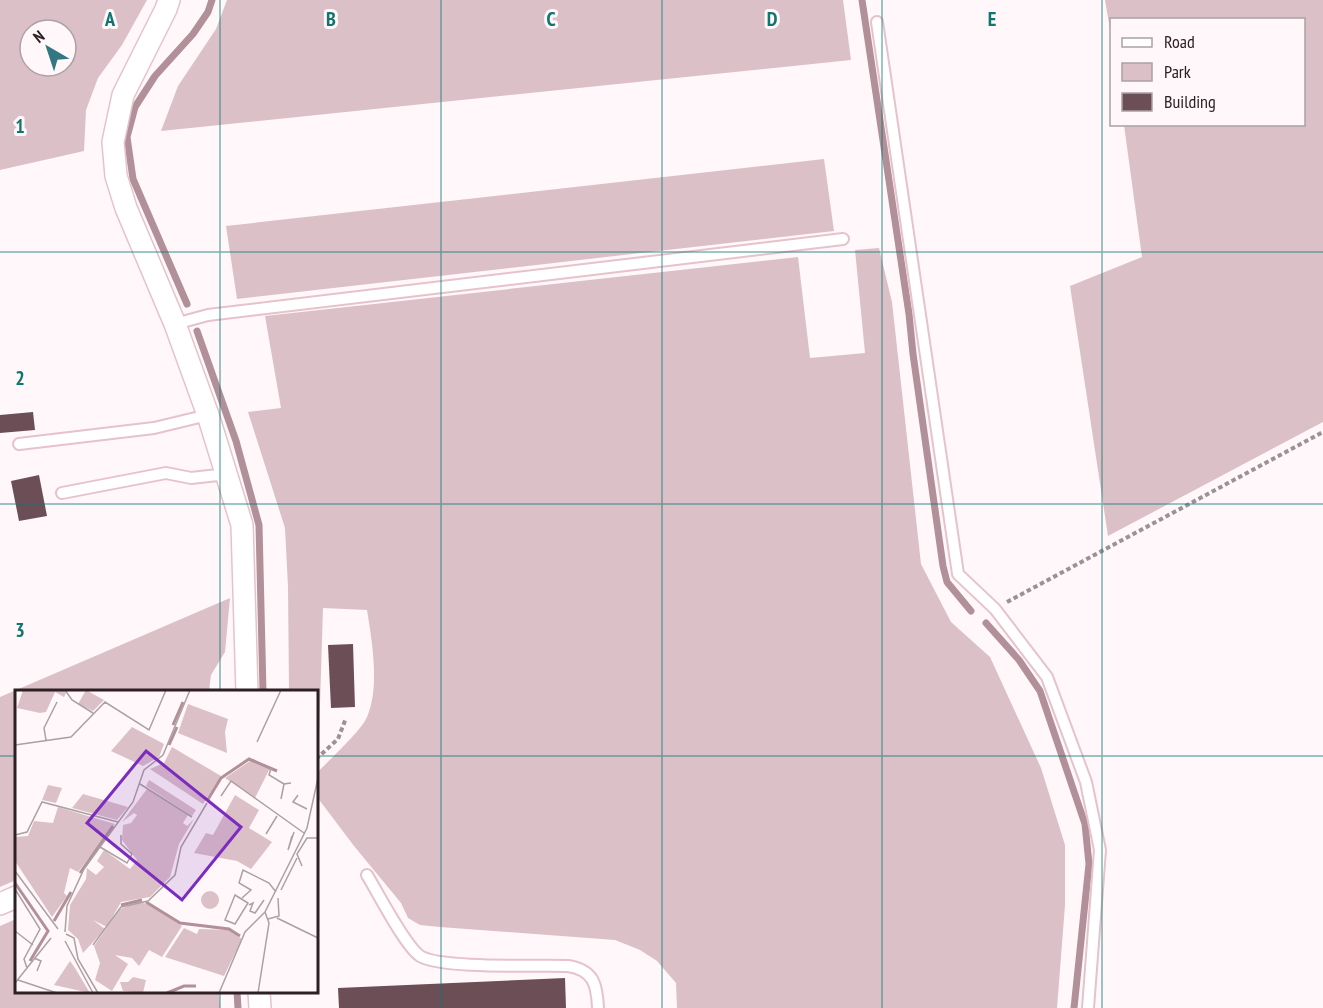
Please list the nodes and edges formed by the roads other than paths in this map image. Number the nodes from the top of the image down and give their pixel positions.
1 (169, 0) edge
2 (878, 22) dead end
3 (843, 239) dead end
4 (175, 324) junction
5 (208, 415) junction
6 (19, 444) dead end
7 (227, 474) junction
8 (62, 493) dead end
9 (247, 690) edge
10 (367, 875) dead end
11 (15, 897) edge
12 (0, 904) edge
13 (598, 1008) edge
14 (1088, 1008) edge

1 - 4 street
2 - 14 lane
3 - 4 lane
4 - 5 street
5 - 6 lane
5 - 7 street
7 - 8 lane
7 - 9 street
10 - 13 lane
11 - 12 street

